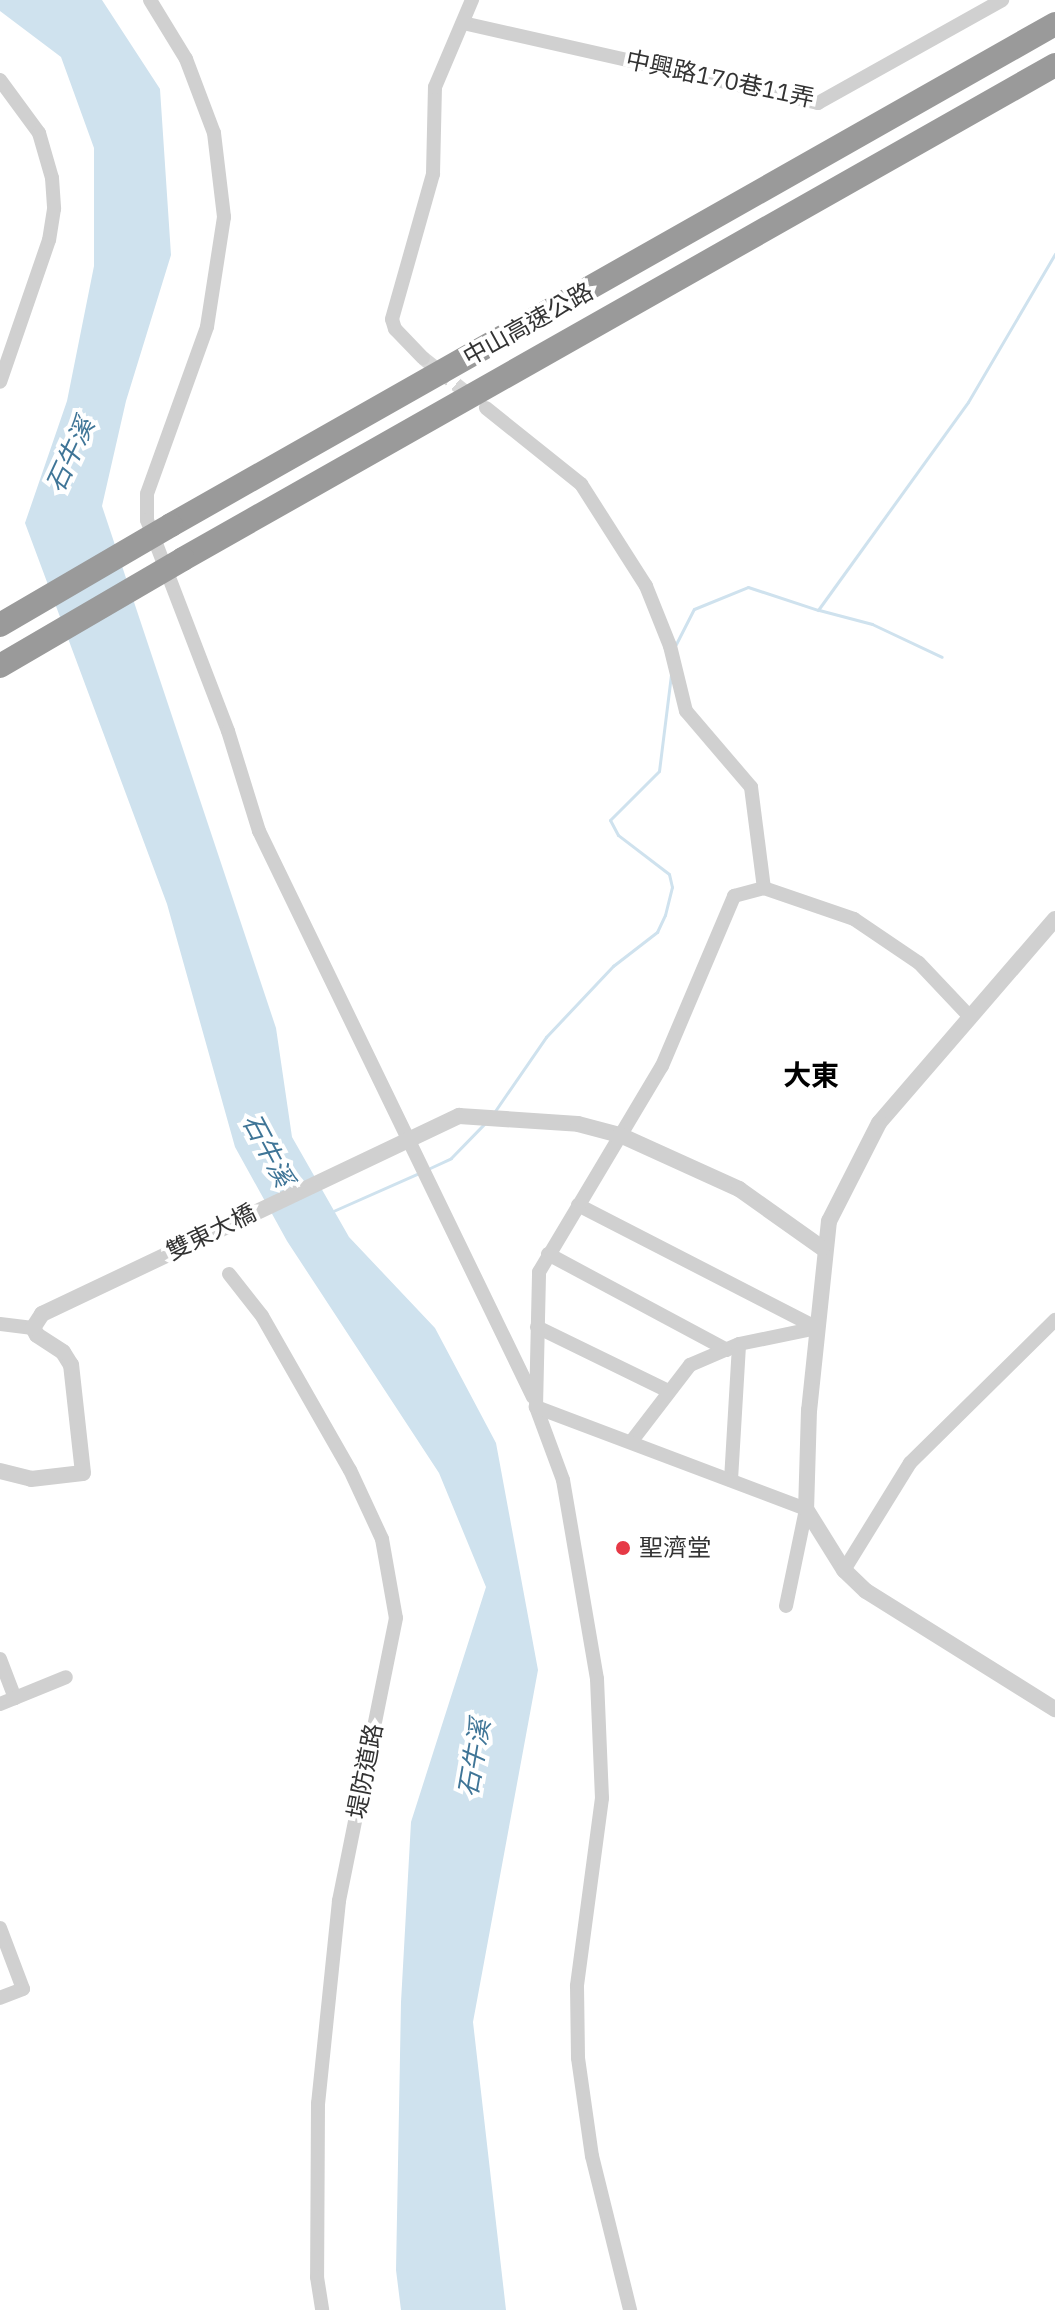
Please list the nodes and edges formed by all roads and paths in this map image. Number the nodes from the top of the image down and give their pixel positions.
1 (150, 0) edge
2 (472, 0) edge
3 (1002, 0) edge
4 (463, 23) junction
5 (1055, 24) edge
6 (1055, 65) edge
7 (0, 80) edge
8 (423, 358) tunnel mouth
9 (0, 382) edge
10 (486, 408) tunnel mouth
11 (0, 625) edge
12 (0, 666) edge
13 (764, 888) junction
14 (1055, 919) edge
15 (970, 1017) junction
16 (620, 1135) junction
17 (407, 1136) junction
18 (578, 1205) junction
19 (822, 1248) junction
20 (548, 1254) junction
21 (229, 1274) dead end
22 (1055, 1320) edge
23 (0, 1324) edge
24 (537, 1327) junction
25 (33, 1328) junction
26 (817, 1328) junction
27 (733, 1347) junction
28 (666, 1390) junction
29 (534, 1402) junction
30 (631, 1442) junction
31 (0, 1471) edge
32 (731, 1480) junction
33 (806, 1509) junction
34 (844, 1570) junction
35 (786, 1606) dead end
36 (0, 1659) edge
37 (66, 1677) dead end
38 (15, 1698) junction
39 (0, 1704) edge
40 (1055, 1709) edge
41 (0, 1928) edge
42 (0, 1998) edge
43 (322, 2310) edge
44 (630, 2310) edge

1 - 17 street
2 - 4 street
3 - 4 street, 中興路170巷11弄
4 - 8 street
5 - 11 highway, 中山高速公路, bridge
6 - 12 highway, 中山高速公路, bridge
7 - 9 street
10 - 13 street
13 - 15 street
13 - 16 street
14 - 15 street
15 - 19 street
16 - 17 street, 雙東大橋
16 - 18 street
16 - 19 street, 雙東大橋
17 - 25 street, 雙東大橋
17 - 29 street
18 - 20 street
18 - 26 street
19 - 26 street
20 - 24 street
20 - 27 street
21 - 43 street, 堤防道路
22 - 34 street
23 - 25 street
24 - 28 street
24 - 29 street
25 - 31 street
26 - 27 street
26 - 33 street
27 - 28 street
27 - 32 street
28 - 30 street
29 - 30 street
29 - 44 street
30 - 32 street
32 - 33 street
33 - 34 street
33 - 35 street
34 - 40 street
36 - 38 street
37 - 38 street
38 - 39 street
41 - 42 street

